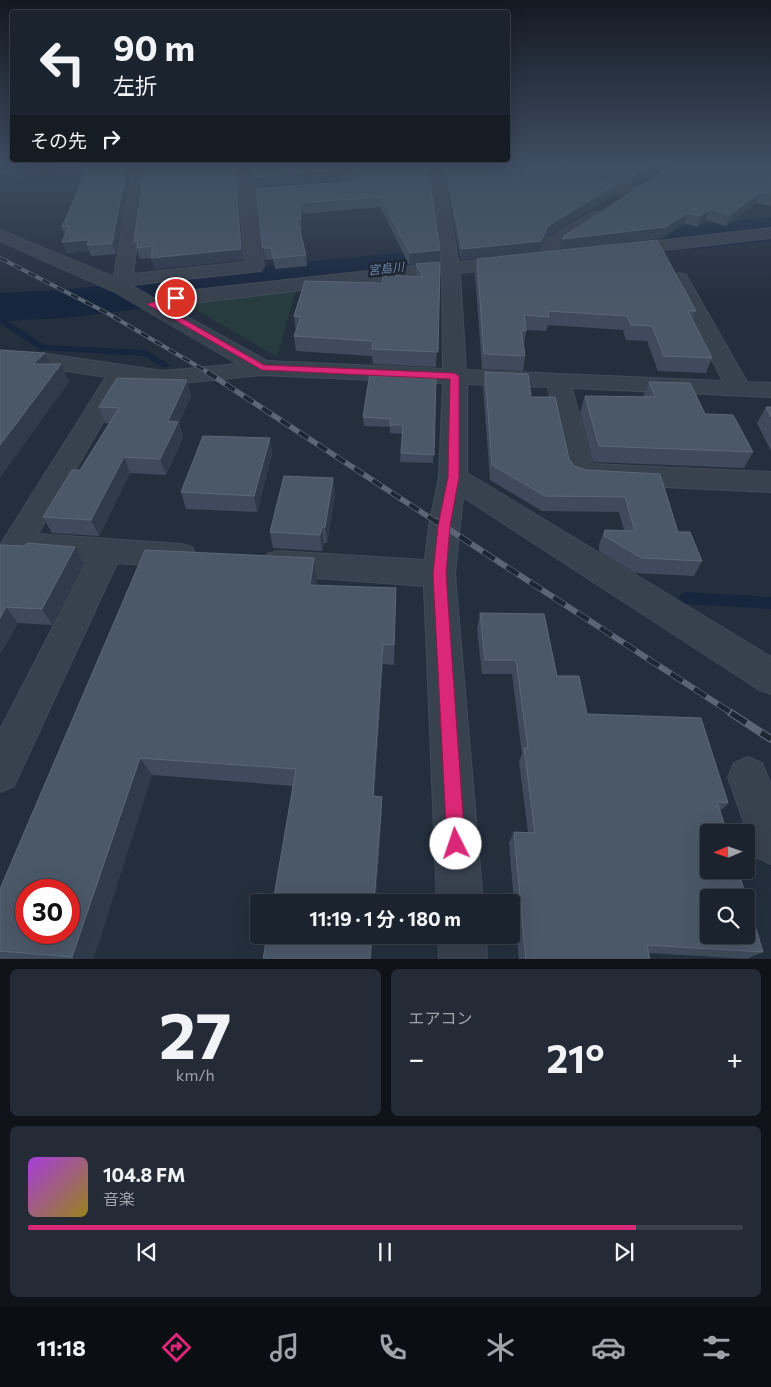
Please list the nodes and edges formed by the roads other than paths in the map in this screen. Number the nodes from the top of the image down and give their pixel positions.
1 (131, 210) edge
2 (249, 210) edge
3 (441, 210) edge
4 (605, 210) edge
5 (771, 233) edge
6 (0, 234) edge
7 (540, 248) junction
8 (605, 252) edge
9 (566, 256) edge
10 (450, 262) junction
11 (679, 279) edge
12 (117, 283) junction
13 (147, 302) junction
14 (0, 358) edge
15 (262, 368) junction
16 (120, 374) junction
17 (454, 376) junction
18 (558, 381) junction
19 (739, 389) junction
20 (771, 390) edge
21 (453, 477) junction
22 (771, 482) edge
23 (107, 551) junction
24 (205, 558) edge
25 (254, 561) edge
26 (439, 574) junction
27 (771, 677) edge
28 (0, 772) edge
29 (748, 777) dead end
30 (771, 842) edge
31 (459, 894) edge
32 (462, 944) edge
33 (463, 959) edge

1 - 12 street
2 - 12 street
3 - 10 street
4 - 7 street
5 - 8 street
6 - 12 street
7 - 9 street
7 - 10 street
7 - 10 street
10 - 13 street
10 - 17 street
11 - 19 street
12 - 13 street
13 - 15 street
14 - 16 street
15 - 16 street
15 - 17 street
16 - 23 street
17 - 18 street
17 - 21 street
18 - 19 street
18 - 22 street
19 - 20 street
21 - 26 street
21 - 27 street
23 - 24 street
23 - 28 street
25 - 26 street
26 - 31 street
29 - 30 street
32 - 33 street

